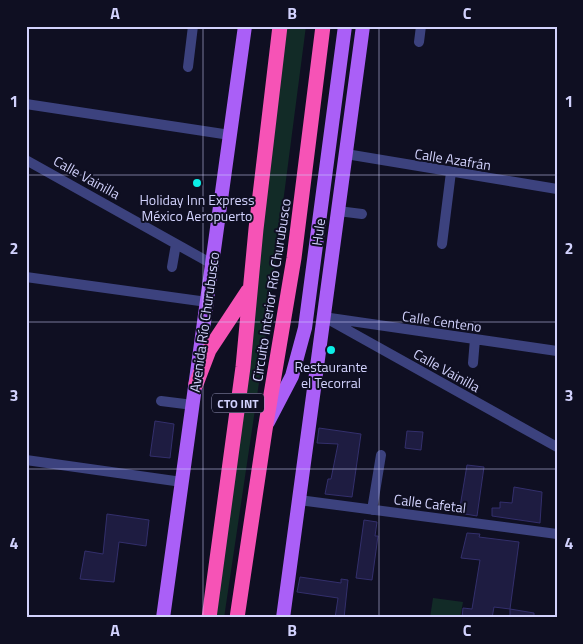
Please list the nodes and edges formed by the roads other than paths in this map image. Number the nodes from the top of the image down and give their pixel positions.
1 (193, 26) edge
2 (245, 26) edge
3 (280, 26) edge
4 (323, 26) edge
5 (345, 26) edge
6 (363, 26) edge
7 (421, 26) edge
8 (419, 42) dead end
9 (188, 67) dead end
10 (26, 104) edge
11 (230, 135) junction
12 (346, 154) junction
13 (26, 160) edge
14 (451, 172) junction
15 (557, 189) edge
16 (338, 211) junction
17 (362, 214) dead end
18 (176, 244) junction
19 (442, 244) dead end
20 (212, 264) junction
21 (172, 267) dead end
22 (26, 277) edge
23 (249, 289) junction
24 (207, 302) junction
25 (324, 317) junction
26 (475, 339) junction
27 (557, 352) edge
28 (473, 363) dead end
29 (196, 384) junction
30 (161, 401) dead end
31 (192, 405) junction
32 (265, 430) junction
33 (557, 447) edge
34 (381, 455) dead end
35 (26, 460) edge
36 (182, 482) junction
37 (299, 500) junction
38 (372, 510) junction
39 (557, 534) edge
40 (163, 618) edge
41 (209, 618) edge
42 (237, 618) edge
43 (284, 618) edge

1 - 9 street
2 - 11 main road, Avenida Río Churubusco / CTO INT
3 - 23 highway, Circuito Interior Río Churubusco / CTO INT
4 - 32 highway, Circuito Interior Río Churubusco / CTO INT
5 - 32 main road, Hule / CTO INT
6 - 12 main road
7 - 8 street
10 - 11 street
11 - 20 main road, Avenida Río Churubusco / CTO INT
12 - 14 street, Calle Azafrán
12 - 16 main road
13 - 18 street, Calle Vainilla
14 - 15 street, Calle Azafrán
14 - 19 street
16 - 17 street
16 - 25 main road
18 - 20 street, Calle Vainilla
18 - 21 street
20 - 24 main road, Avenida Río Churubusco / CTO INT
22 - 24 street
23 - 29 highway
23 - 41 highway, Circuito Interior Río Churubusco / CTO INT
24 - 29 main road, Avenida Río Churubusco / CTO INT
25 - 26 street, Calle Centeno
25 - 33 street, Calle Vainilla
25 - 37 main road
26 - 27 street, Calle Centeno
26 - 28 street
29 - 31 main road, Avenida Río Churubusco / CTO INT
30 - 31 street
31 - 36 main road, Avenida Río Churubusco / CTO INT
32 - 42 highway, Circuito Interior Río Churubusco / CTO INT
34 - 38 street
35 - 36 street
36 - 40 main road, Avenida Río Churubusco / CTO INT
37 - 38 street, Calle Cafetal
37 - 43 main road
38 - 39 street, Calle Cafetal

